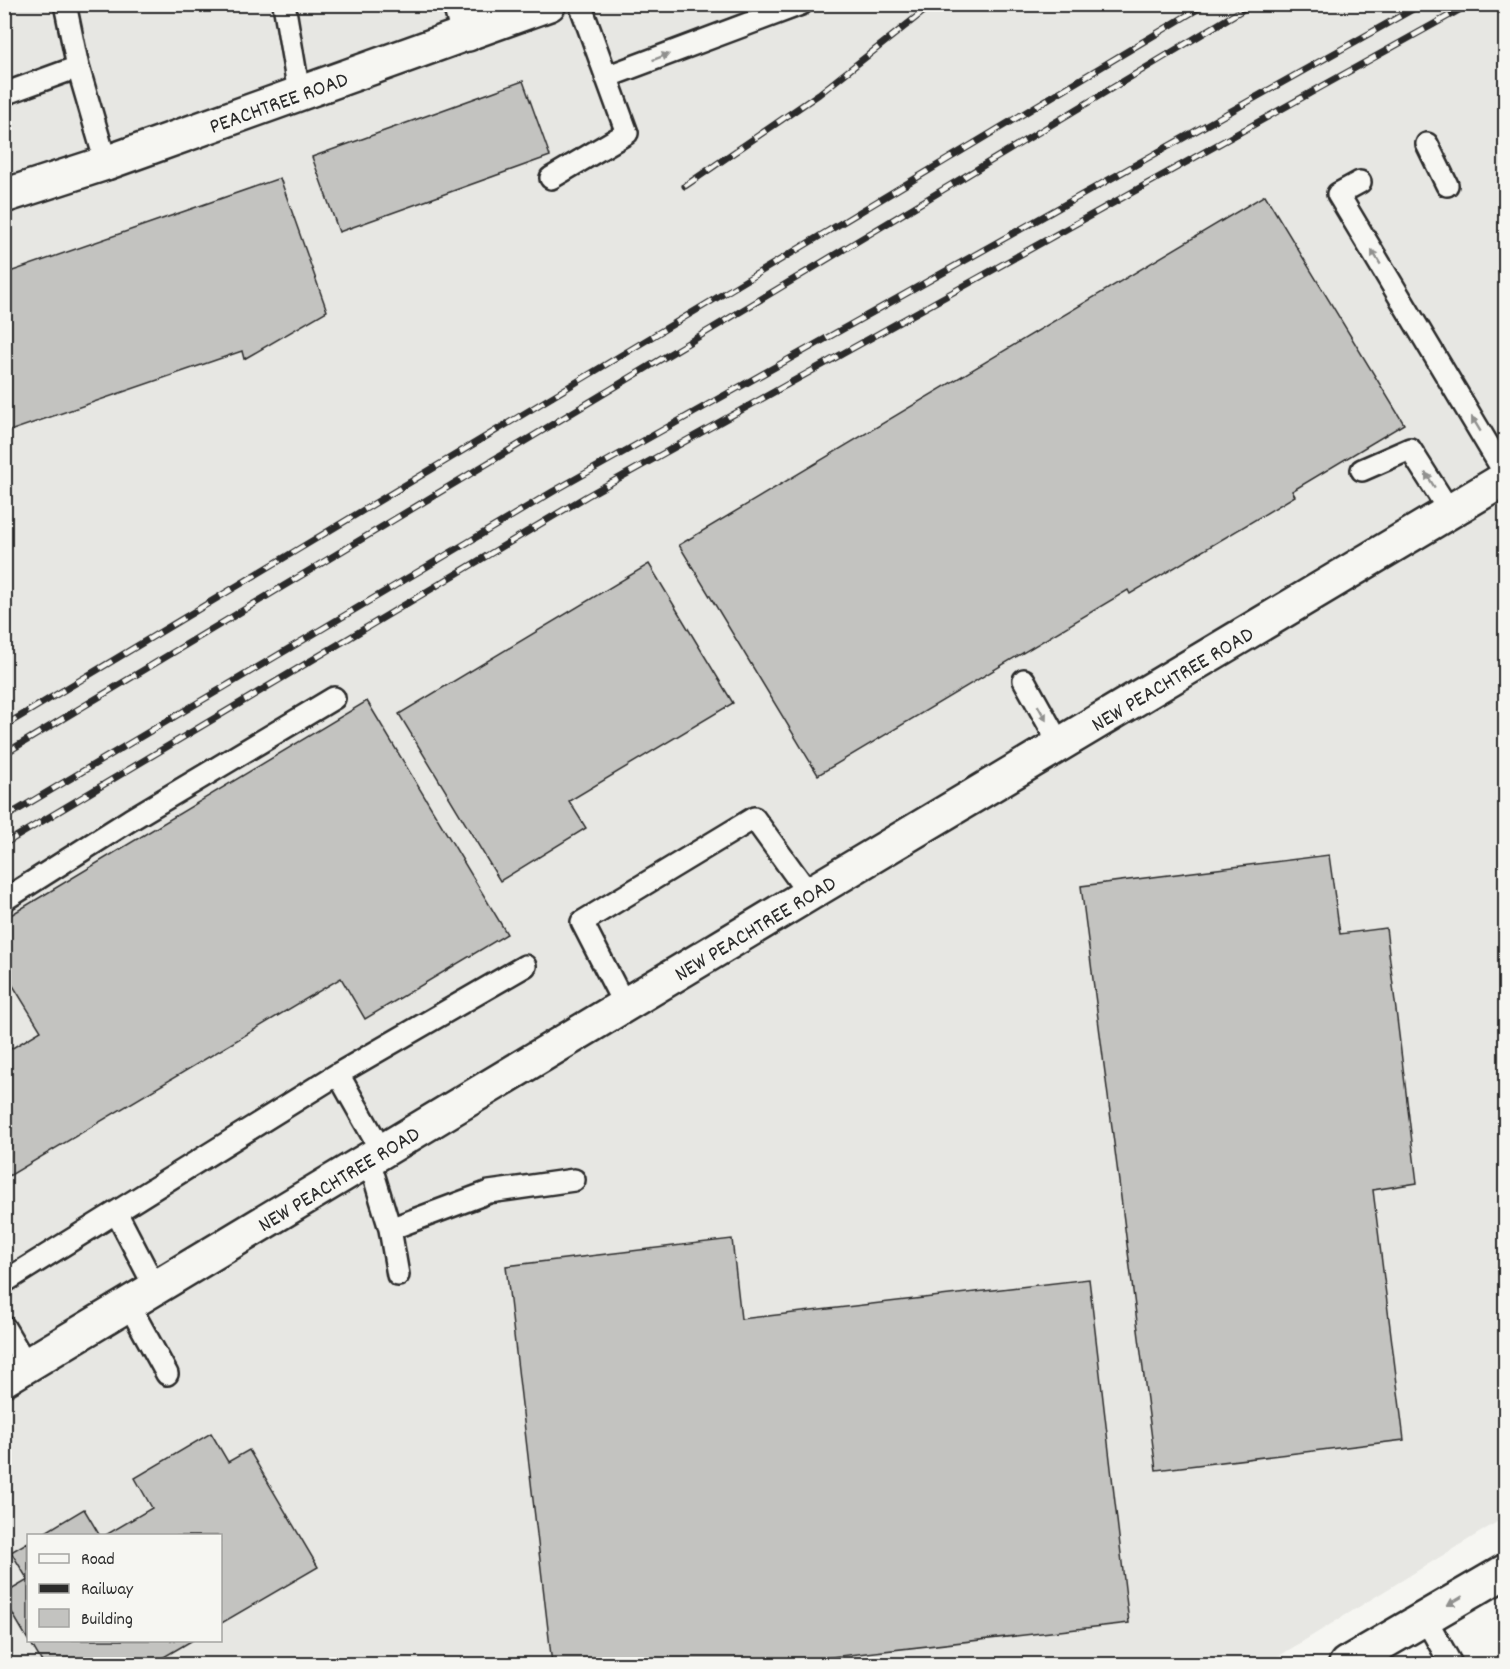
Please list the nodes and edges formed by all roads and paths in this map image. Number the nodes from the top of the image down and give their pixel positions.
1 (65, 4) edge
2 (284, 4) edge
3 (549, 4) edge
4 (580, 4) edge
5 (801, 4) edge
6 (464, 19) edge
7 (78, 67) junction
8 (606, 77) junction
9 (299, 93) junction
10 (4, 94) edge
11 (1427, 144) dead end
12 (106, 163) junction
13 (551, 178) dead end
14 (1360, 182) dead end
15 (1447, 185) dead end
16 (4, 196) edge
17 (1362, 470) dead end
18 (1506, 476) edge
19 (1449, 512) junction
20 (1024, 680) dead end
21 (334, 698) dead end
22 (1060, 746) junction
23 (809, 894) junction
24 (4, 900) edge
25 (525, 966) dead end
26 (625, 1006) junction
27 (338, 1074) junction
28 (376, 1156) junction
29 (574, 1180) dead end
30 (116, 1212) junction
31 (390, 1229) junction
32 (398, 1275) dead end
33 (4, 1282) edge
34 (143, 1297) junction
35 (4, 1327) edge
36 (16, 1373) edge
37 (167, 1374) dead end
38 (1506, 1571) edge
39 (1425, 1618) junction
40 (1346, 1665) edge
41 (1451, 1665) edge

1 - 7 lane
2 - 9 lane
3 - 6 street, PEACHTREE ROAD
4 - 8 lane
8 -> 5 lane
6 - 9 street, PEACHTREE ROAD
7 - 10 lane
7 - 12 lane
8 - 13 lane
9 - 12 street, PEACHTREE ROAD
11 - 15 lane
12 - 16 street, PEACHTREE ROAD
18 -> 14 lane
19 -> 17 lane
18 - 19 street, NEW PEACHTREE ROAD
19 - 22 street, NEW PEACHTREE ROAD
20 -> 22 lane
21 - 24 lane
22 - 23 street, NEW PEACHTREE ROAD
23 - 26 street, NEW PEACHTREE ROAD
23 - 26 lane
25 - 27 lane
26 - 28 street, NEW PEACHTREE ROAD
27 - 28 lane
27 - 30 lane
28 - 31 lane
28 - 34 street, NEW PEACHTREE ROAD
29 - 31 lane
30 - 33 lane
30 - 34 lane
31 - 32 lane
34 - 36 street, NEW PEACHTREE ROAD
34 - 37 lane
35 - 36 lane
38 -> 39 street
39 - 40 street
39 - 41 lane

